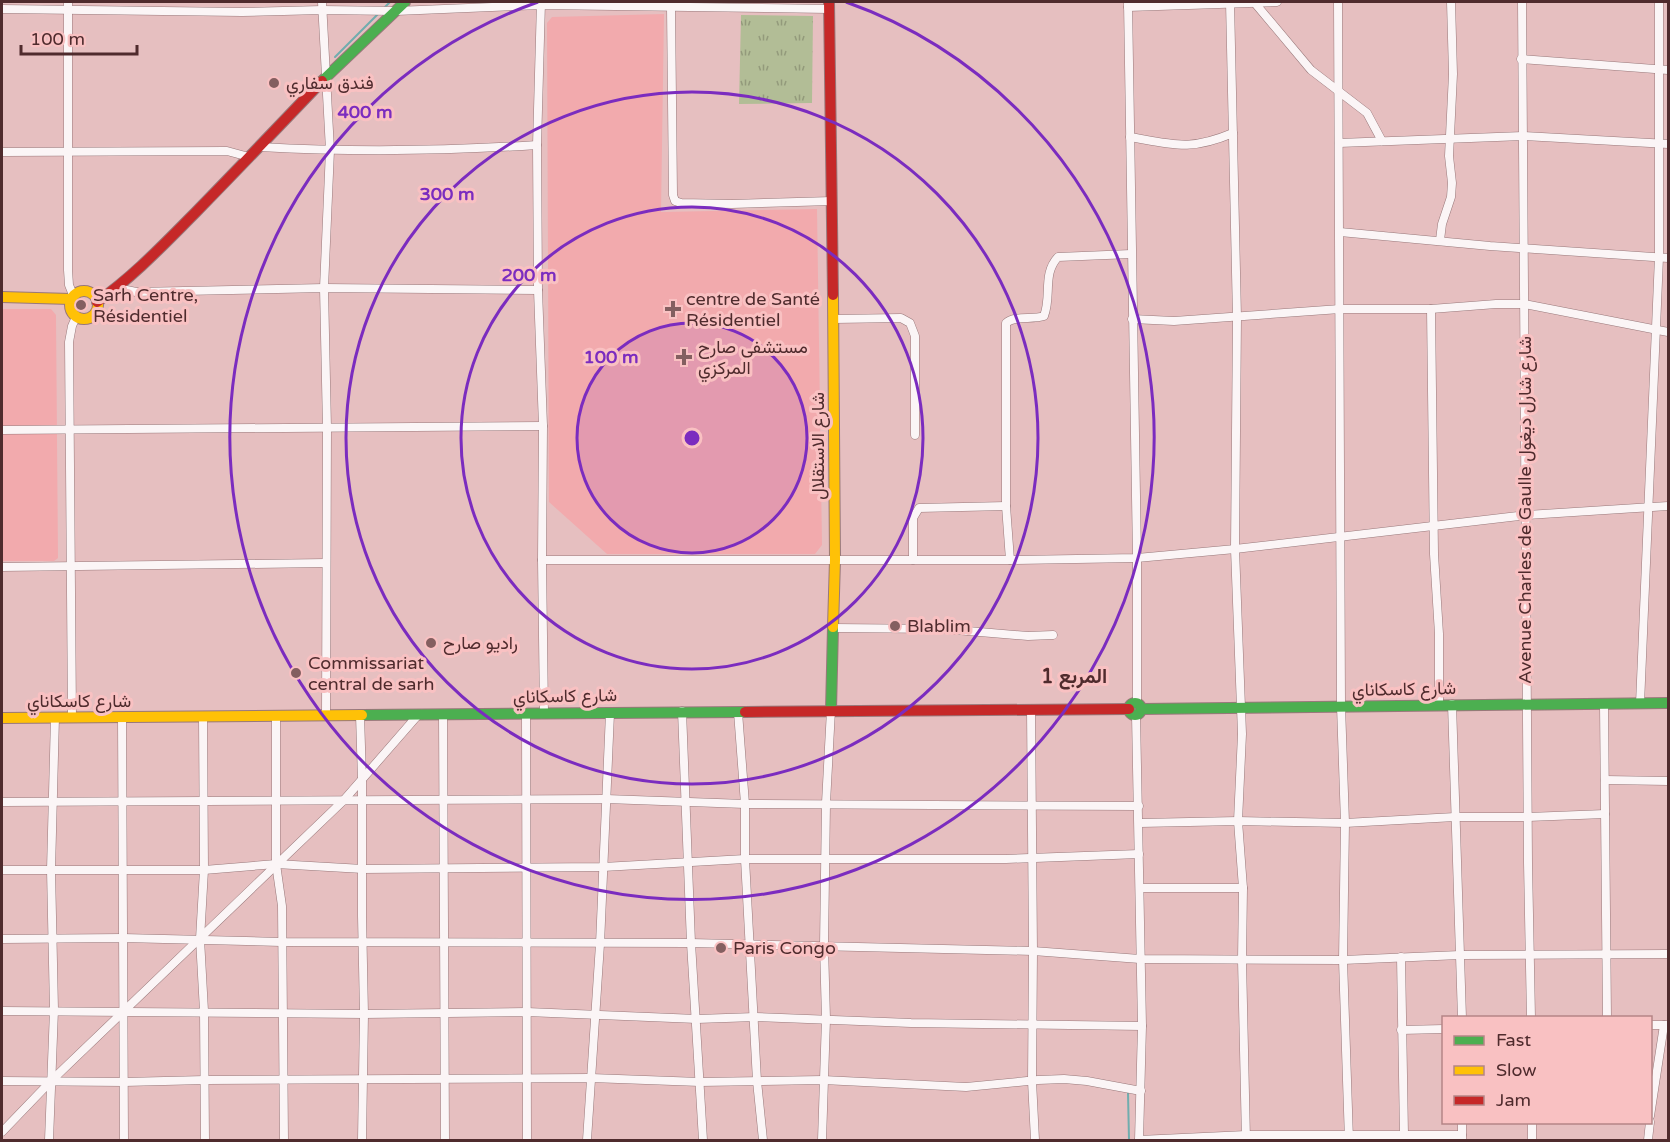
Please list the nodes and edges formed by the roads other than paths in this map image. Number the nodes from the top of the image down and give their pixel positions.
1 (68, 2) edge
2 (405, 2) edge
3 (1255, 2) edge
4 (1277, 2) edge
5 (1338, 2) edge
6 (1451, 2) edge
7 (1522, 2) edge
8 (1659, 2) edge
9 (541, 3) edge
10 (1230, 3) edge
11 (1128, 4) edge
12 (829, 5) edge
13 (322, 6) edge
14 (671, 7) junction
15 (2, 9) edge
16 (68, 11) junction
17 (396, 11) junction
18 (1521, 59) junction
19 (1659, 69) junction
20 (1668, 70) edge
21 (325, 77) junction
22 (1338, 92) junction
23 (1233, 133) junction
24 (1522, 136) junction
25 (1130, 137) junction
26 (1450, 139) junction
27 (1382, 141) junction
28 (1339, 143) junction
29 (1659, 143) junction
30 (1668, 144) edge
31 (537, 146) junction
32 (260, 147) junction
33 (330, 150) junction
34 (2, 152) edge
35 (68, 152) junction
36 (249, 157) junction
37 (832, 201) junction
38 (1340, 232) junction
39 (1440, 240) junction
40 (1524, 249) junction
41 (1131, 254) junction
42 (1659, 257) junction
43 (1668, 258) edge
44 (117, 288) junction
45 (324, 288) junction
46 (538, 290) junction
47 (2, 297) edge
48 (72, 297) junction
49 (97, 302) junction
50 (1524, 304) junction
51 (1340, 309) junction
52 (1431, 309) junction
53 (76, 317) junction
54 (1237, 317) junction
55 (834, 319) junction
56 (1132, 319) junction
57 (1656, 330) junction
58 (1668, 332) edge
59 (543, 426) junction
60 (327, 428) junction
61 (2, 430) edge
62 (69, 430) junction
63 (915, 435) dead end
64 (1006, 506) junction
65 (1668, 506) edge
66 (1649, 508) junction
67 (1527, 515) junction
68 (1434, 525) junction
69 (1341, 537) junction
70 (1235, 549) junction
71 (1137, 558) junction
72 (542, 560) junction
73 (835, 560) junction
74 (913, 560) junction
75 (1010, 560) junction
76 (326, 563) junction
77 (2, 567) edge
78 (72, 567) junction
79 (833, 628) junction
80 (1053, 635) dead end
81 (1668, 703) edge
82 (1452, 704) junction
83 (1640, 704) junction
84 (1439, 705) junction
85 (1527, 705) junction
86 (1604, 705) junction
87 (1240, 706) junction
88 (1341, 706) junction
89 (1031, 709) junction
90 (1136, 709) junction
91 (831, 710) junction
92 (682, 711) junction
93 (610, 712) junction
94 (738, 712) junction
95 (526, 713) junction
96 (544, 713) junction
97 (443, 714) junction
98 (326, 715) junction
99 (360, 715) junction
100 (418, 715) junction
101 (276, 716) junction
102 (56, 717) junction
103 (72, 717) junction
104 (122, 717) junction
105 (203, 717) junction
106 (2, 718) edge
107 (362, 779) junction
108 (1605, 780) junction
109 (1668, 781) edge
110 (362, 799) junction
111 (606, 799) junction
112 (344, 800) junction
113 (445, 800) junction
114 (525, 800) junction
115 (122, 801) junction
116 (277, 801) junction
117 (2, 802) edge
118 (52, 802) junction
119 (203, 802) junction
120 (684, 802) junction
121 (826, 803) junction
122 (744, 804) junction
123 (1031, 805) junction
124 (1139, 806) junction
125 (1605, 814) junction
126 (1455, 817) junction
127 (1528, 817) junction
128 (1239, 821) junction
129 (1140, 823) junction
130 (1345, 823) junction
131 (1139, 854) junction
132 (1033, 858) junction
133 (745, 860) junction
134 (827, 860) junction
135 (688, 862) junction
136 (276, 864) junction
137 (444, 867) junction
138 (603, 867) junction
139 (526, 868) junction
140 (363, 869) junction
141 (2, 870) edge
142 (51, 870) junction
143 (123, 870) junction
144 (204, 870) junction
145 (1140, 888) junction
146 (1243, 888) junction
147 (54, 938) junction
148 (123, 938) junction
149 (2, 939) edge
150 (200, 939) junction
151 (281, 942) junction
152 (444, 942) junction
153 (363, 943) junction
154 (691, 943) junction
155 (526, 944) junction
156 (600, 944) junction
157 (751, 945) junction
158 (824, 946) junction
159 (1033, 951) junction
160 (1460, 954) junction
161 (1668, 954) edge
162 (1529, 955) junction
163 (1606, 955) junction
164 (1401, 957) junction
165 (1140, 959) junction
166 (1242, 960) junction
167 (1343, 960) junction
168 (54, 1010) junction
169 (2, 1011) edge
170 (204, 1011) junction
171 (123, 1012) junction
172 (445, 1012) junction
173 (527, 1012) junction
174 (282, 1013) junction
175 (364, 1014) junction
176 (596, 1014) junction
177 (1462, 1016) edge
178 (1531, 1016) edge
179 (1607, 1016) edge
180 (755, 1017) junction
181 (697, 1018) junction
182 (826, 1019) junction
183 (1033, 1024) junction
184 (1666, 1025) edge
185 (1143, 1026) junction
186 (1442, 1029) edge
187 (1401, 1030) junction
188 (445, 1078) junction
189 (526, 1078) junction
190 (591, 1078) junction
191 (284, 1079) junction
192 (205, 1080) junction
193 (361, 1080) junction
194 (823, 1080) junction
195 (2, 1081) edge
196 (51, 1081) junction
197 (758, 1081) junction
198 (1032, 1081) junction
199 (123, 1082) junction
200 (700, 1082) junction
201 (1141, 1091) junction
202 (1652, 1105) edge
203 (1532, 1124) edge
204 (1650, 1124) edge
205 (2, 1132) edge
206 (1404, 1136) junction
207 (1246, 1138) edge
208 (1349, 1138) edge
209 (1462, 1138) edge
210 (49, 1140) edge
211 (124, 1140) edge
212 (205, 1140) edge
213 (284, 1140) edge
214 (362, 1140) edge
215 (445, 1140) edge
216 (527, 1140) edge
217 (587, 1140) edge
218 (703, 1140) edge
219 (763, 1140) edge
220 (822, 1140) edge
221 (1035, 1140) edge
222 (1139, 1140) edge
223 (1532, 1140) edge
224 (1648, 1140) edge

1 - 16 street
2 - 17 street
3 - 4 street
3 - 10 street
3 - 22 street
5 - 22 street
6 - 26 street
7 - 18 street, Avenue Charles de Gaulle شارع شارل ديغول
8 - 19 street
9 - 14 street
9 - 17 street
9 - 31 street
10 - 11 street
10 - 23 street
11 - 25 street
12 - 14 street
12 - 37 street, شارع الاستقلال
13 - 16 street
13 - 17 street
13 - 21 street
14 - 37 street
15 - 16 street
16 - 35 street
17 - 21 street
18 - 19 street
18 - 24 street, Avenue Charles de Gaulle شارع شارل ديغول
19 - 20 street
19 - 29 street
21 - 32 street
21 - 33 street
22 - 27 street
22 - 28 street
23 - 25 street
23 - 54 street
24 - 26 street
24 - 29 street
24 - 40 street, Avenue Charles de Gaulle شارع شارل ديغول
25 - 41 street
26 - 27 street
26 - 39 street
27 - 28 street
28 - 38 street
29 - 30 street
29 - 42 street
31 - 33 street
31 - 46 street
32 - 33 street
32 - 36 street
33 - 45 street
34 - 35 street
35 - 36 street
35 - 48 street
36 - 44 street
37 - 55 street, شارع الاستقلال
38 - 39 street
38 - 51 street
39 - 40 street
40 - 42 street
40 - 50 street, Avenue Charles de Gaulle شارع شارل ديغول
41 - 56 street
41 - 64 street
42 - 43 street
42 - 57 street
44 - 45 street
44 - 49 street
45 - 46 street
45 - 60 street
46 - 59 street
47 - 48 street
48 - 49 street
48 - 53 street
49 - 53 street
50 - 52 street
50 - 57 street
50 - 67 street, Avenue Charles de Gaulle شارع شارل ديغول
51 - 52 street
51 - 54 street
51 - 69 street
52 - 68 street
53 - 62 street
54 - 56 street
54 - 70 street
55 - 63 street
55 - 73 street, شارع الاستقلال
56 - 71 street
57 - 58 street
57 - 66 street
59 - 60 street
59 - 72 street
60 - 62 street
60 - 76 street
61 - 62 street
62 - 78 street
64 - 74 street
64 - 75 street
65 - 66 street
66 - 67 street
66 - 83 street
67 - 68 street
67 - 85 street, Avenue Charles de Gaulle شارع شارل ديغول
68 - 69 street
68 - 84 street
69 - 70 street
69 - 88 street
70 - 71 street
70 - 87 street
71 - 75 street
71 - 90 street
72 - 73 street
72 - 96 street
73 - 74 street
73 - 79 street, شارع الاستقلال
74 - 75 street
76 - 78 street
76 - 98 street
77 - 78 street
78 - 103 street
79 - 80 street
79 - 91 street, شارع الاستقلال
81 - 83 street, شارع كاسكاناي
82 - 84 street, شارع كاسكاناي
82 - 85 street, شارع كاسكاناي
82 - 126 street
83 - 86 street, شارع كاسكاناي
84 - 88 street, شارع كاسكاناي
85 - 86 street, شارع كاسكاناي
85 - 127 street, Avenue Charles de Gaulle شارع شارل ديغول
86 - 108 street
87 - 88 street, شارع كاسكاناي
87 - 90 street, شارع كاسكاناي
87 - 128 street
88 - 130 street
89 - 90 street, شارع كاسكاناي
89 - 91 street, شارع كاسكاناي
89 - 123 street
90 - 124 street
91 - 94 street, شارع كاسكاناي
91 - 121 street
92 - 93 street, شارع كاسكاناي
92 - 94 street, شارع كاسكاناي
92 - 120 street
93 - 96 street, شارع كاسكاناي
93 - 111 street
94 - 122 street
95 - 96 street, شارع كاسكاناي
95 - 97 street, شارع كاسكاناي
95 - 114 street
97 - 100 street, شارع كاسكاناي
97 - 113 street
98 - 99 street, شارع كاسكاناي
98 - 101 street, شارع كاسكاناي
99 - 100 street, شارع كاسكاناي
99 - 107 street
100 - 107 street
101 - 105 street, شارع كاسكاناي
101 - 116 street
102 - 103 street, شارع كاسكاناي
102 - 106 street, شارع كاسكاناي
102 - 118 street
103 - 104 street, شارع كاسكاناي
104 - 105 street, شارع كاسكاناي
104 - 115 street
105 - 119 street
107 - 110 street
107 - 112 street
108 - 109 street
108 - 125 street
110 - 112 street
110 - 113 street
110 - 140 street
111 - 114 street
111 - 120 street
111 - 138 street
112 - 116 street
112 - 136 street
113 - 114 street
113 - 137 street
114 - 139 street
115 - 118 street
115 - 119 street
115 - 143 street
116 - 119 street
116 - 136 street
117 - 118 street
118 - 142 street
119 - 144 street
120 - 122 street
120 - 135 street
121 - 122 street
121 - 123 street
121 - 134 street
122 - 133 street
123 - 124 street
123 - 132 street
124 - 129 street
125 - 127 street
125 - 163 street
126 - 127 street
126 - 130 street
126 - 160 street
127 - 162 street, Avenue Charles de Gaulle شارع شارل ديغول
128 - 129 street
128 - 130 street
128 - 146 street
129 - 131 street
130 - 167 street
131 - 132 street
131 - 145 street
132 - 134 street
132 - 159 street
133 - 134 street
133 - 135 street
133 - 157 street
134 - 158 street
135 - 138 street
135 - 154 street
136 - 140 street
136 - 144 street
136 - 150 street
136 - 151 street
137 - 139 street
137 - 140 street
137 - 152 street
138 - 139 street
138 - 156 street
139 - 155 street
140 - 153 street
141 - 142 street
142 - 143 street
142 - 147 street
143 - 144 street
143 - 148 street
144 - 150 street
145 - 146 street
145 - 165 street
146 - 166 street
147 - 148 street
147 - 149 street
147 - 168 street
148 - 150 street
148 - 171 street
150 - 151 street
150 - 170 street
150 - 171 street
151 - 153 street
151 - 174 street
152 - 153 street
152 - 155 street
152 - 172 street
153 - 175 street
154 - 156 street
154 - 157 street
154 - 181 street
155 - 156 street
155 - 173 street
156 - 176 street
157 - 158 street
157 - 180 street
158 - 159 street
158 - 182 street
159 - 165 street
159 - 183 street
160 - 162 street
160 - 164 street
160 - 177 street
161 - 163 street
162 - 163 street
162 - 178 street, Avenue Charles de Gaulle شارع شارل ديغول
163 - 179 street
164 - 167 street
164 - 187 street
165 - 166 street
165 - 185 street
166 - 167 street
166 - 207 street
167 - 208 street
168 - 169 street
168 - 171 street
168 - 196 street
170 - 171 street
170 - 174 street
170 - 192 street
171 - 196 street
171 - 199 street
172 - 173 street
172 - 175 street
172 - 188 street
173 - 176 street
173 - 189 street
174 - 175 street
174 - 191 street
175 - 193 street
176 - 181 street
176 - 190 street
180 - 181 street
180 - 182 street
180 - 197 street
181 - 200 street
182 - 183 street
182 - 194 street
183 - 185 street
183 - 198 street
184 - 202 street
185 - 201 street
186 - 187 street
187 - 206 street
188 - 189 street
188 - 193 street
188 - 215 street
189 - 190 street
189 - 216 street
190 - 200 street
190 - 217 street
191 - 192 street
191 - 193 street
191 - 213 street
192 - 199 street
192 - 212 street
193 - 214 street
194 - 197 street
194 - 198 street
194 - 220 street
195 - 196 street
196 - 199 street
196 - 205 street
196 - 210 street
197 - 200 street
197 - 219 street
198 - 201 street
198 - 221 street
199 - 211 street
200 - 218 street
201 - 222 street
203 - 223 street
204 - 224 street
206 - 208 street
206 - 209 street
207 - 208 street
207 - 222 street

